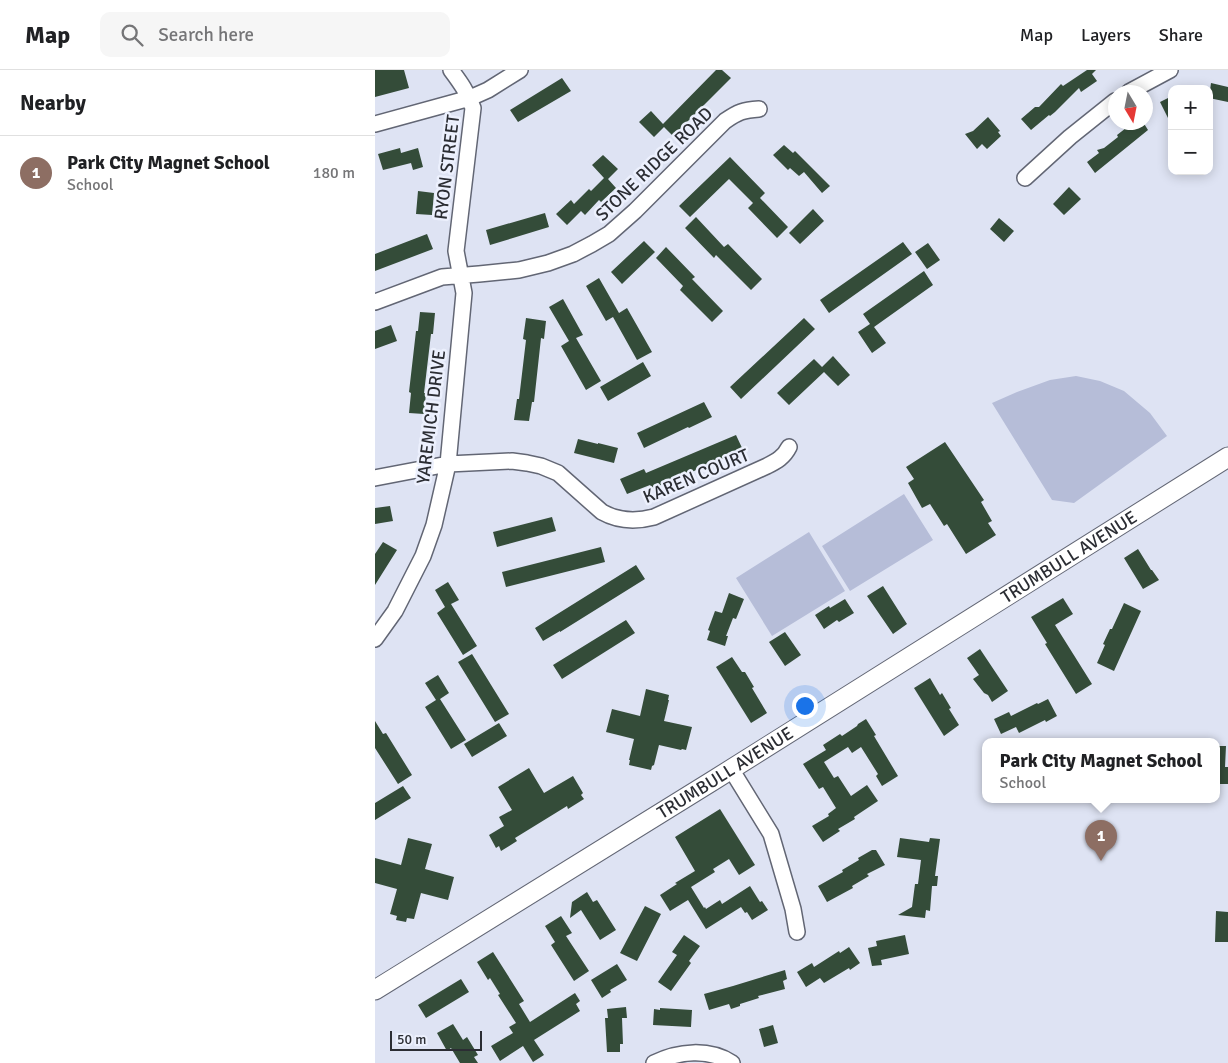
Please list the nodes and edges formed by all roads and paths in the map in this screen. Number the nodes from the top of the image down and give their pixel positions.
1 (451, 70) edge
2 (520, 70) edge
3 (1170, 70) edge
4 (1142, 85) edge
5 (470, 98) junction
6 (1108, 107) edge
7 (759, 109) dead end
8 (375, 124) edge
9 (1025, 178) dead end
10 (460, 275) junction
11 (375, 302) edge
12 (789, 447) dead end
13 (1228, 457) edge
14 (448, 464) junction
15 (375, 478) edge
16 (375, 639) edge
17 (731, 769) junction
18 (797, 932) dead end
19 (375, 990) edge
20 (654, 1063) edge
21 (732, 1063) edge

1 - 5 street, RYON STREET
2 - 5 street
3 - 4 street
5 - 8 street
5 - 10 street, RYON STREET
6 - 9 street
7 - 10 street, STONE RIDGE ROAD
10 - 11 street, STONE RIDGE ROAD
10 - 14 street, YAREMICH DRIVE
12 - 14 street, KAREN COURT
13 - 17 street, TRUMBULL AVENUE
14 - 15 street, KAREN COURT
14 - 16 street, YAREMICH DRIVE
17 - 18 street
17 - 19 street, TRUMBULL AVENUE
20 - 21 street

